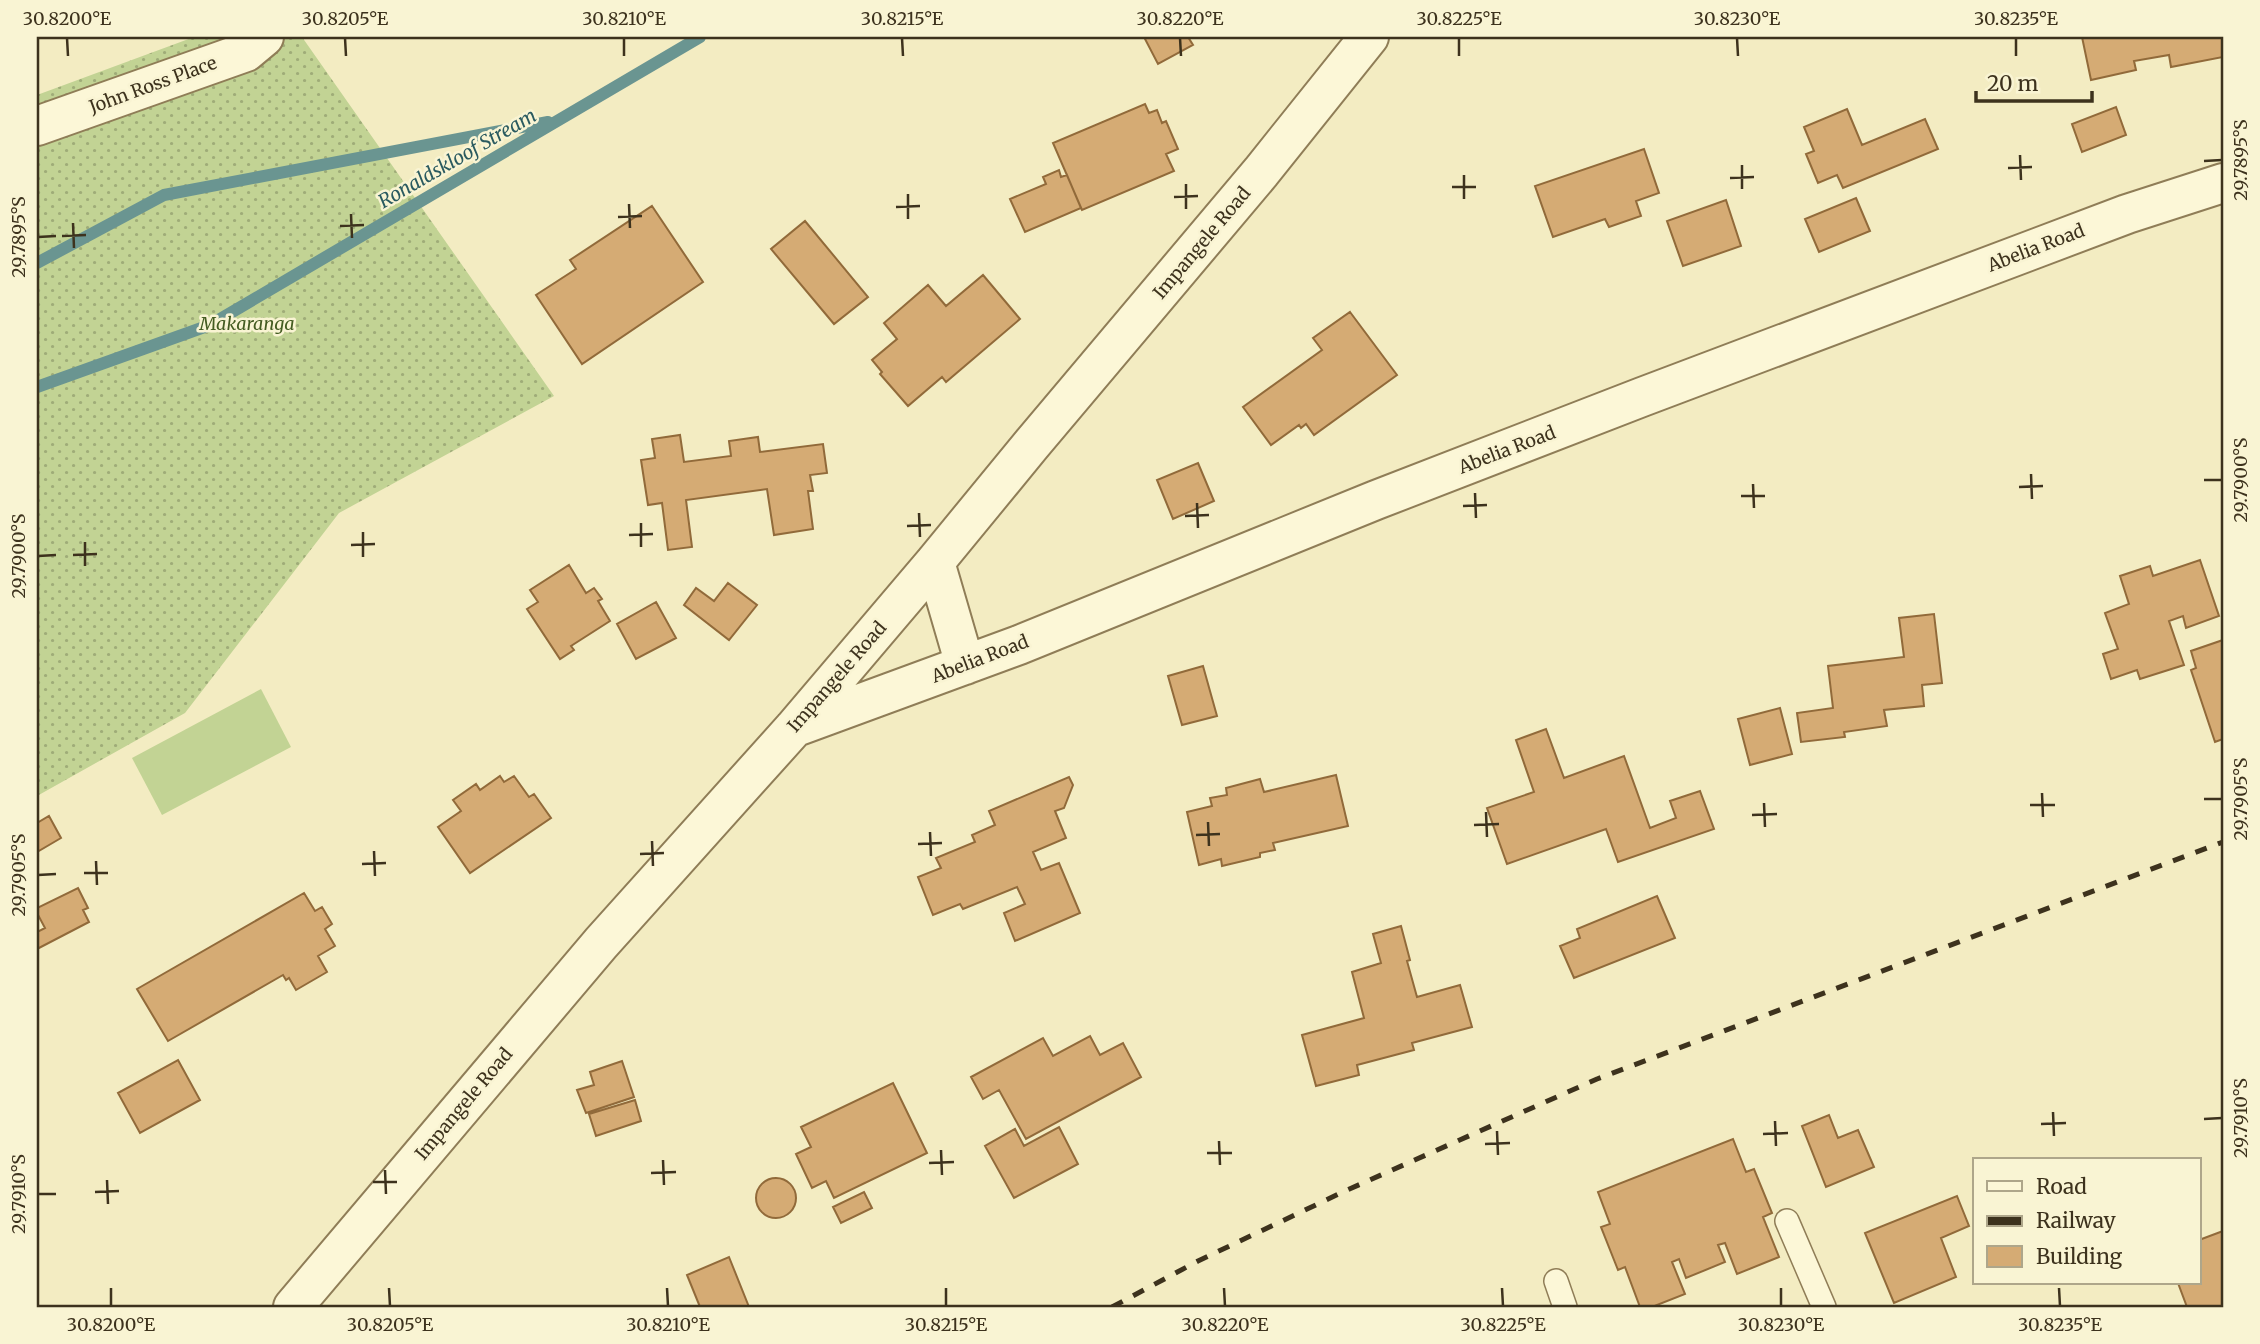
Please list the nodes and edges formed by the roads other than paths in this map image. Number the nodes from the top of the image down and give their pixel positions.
1 (264, 37) edge
2 (1369, 37) edge
3 (37, 126) edge
4 (2223, 183) edge
5 (935, 562) junction
6 (965, 665) junction
7 (794, 728) junction
8 (1787, 1221) dead end
9 (1556, 1281) dead end
10 (293, 1307) edge
11 (1565, 1307) edge
12 (1824, 1307) edge

1 - 3 street, John Ross Place
2 - 5 street, Impangele Road
4 - 6 street, Abelia Road
5 - 6 street
5 - 7 street, Impangele Road
6 - 7 street, Abelia Road
7 - 10 street, Impangele Road
8 - 12 lane
9 - 11 lane

